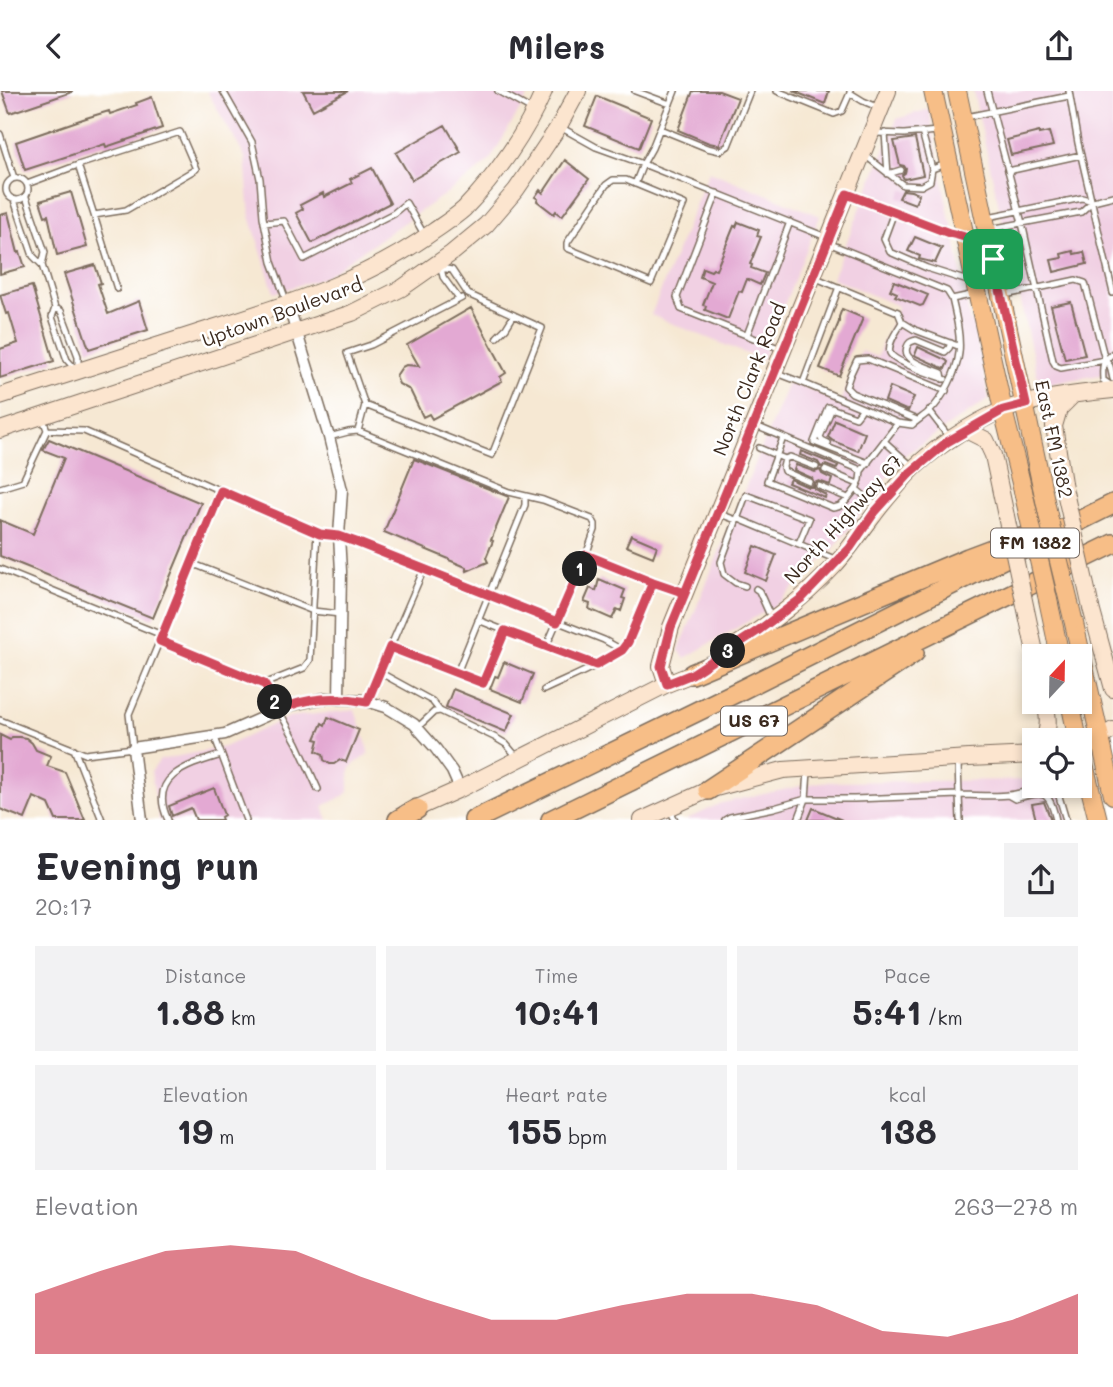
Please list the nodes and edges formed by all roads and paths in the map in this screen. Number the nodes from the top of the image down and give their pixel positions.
1 (223, 91) edge
2 (498, 91) edge
3 (544, 91) edge
4 (578, 91) edge
5 (635, 91) edge
6 (675, 91) edge
7 (750, 91) edge
8 (777, 91) edge
9 (888, 91) edge
10 (933, 91) edge
11 (957, 91) edge
12 (988, 91) edge
13 (850, 92) edge
14 (1069, 94) edge
15 (670, 104) junction
16 (881, 109) junction
17 (535, 112) junction
18 (992, 112) junction
19 (963, 118) junction
20 (559, 126) junction
21 (660, 129) junction
22 (942, 131) junction
23 (922, 132) junction
24 (878, 133) junction
25 (0, 134) edge
26 (924, 141) junction
27 (916, 143) dead end
28 (896, 149) dead end
29 (886, 152) junction
30 (863, 154) junction
31 (1081, 155) junction
32 (949, 163) junction
33 (643, 164) junction
34 (78, 165) junction
35 (921, 166) dead end
36 (931, 166) junction
37 (901, 170) dead end
38 (1008, 171) junction
39 (888, 174) junction
40 (14, 178) junction
41 (27, 184) junction
42 (635, 184) junction
43 (3, 192) edge
44 (717, 193) junction
45 (847, 194) junction
46 (1113, 196) edge
47 (26, 197) junction
48 (14, 200) junction
49 (1093, 201) junction
50 (462, 210) junction
51 (1018, 211) junction
52 (894, 212) junction
53 (94, 215) junction
54 (790, 222) junction
55 (264, 223) junction
56 (1022, 223) junction
57 (986, 224) junction
58 (966, 236) junction
59 (426, 237) junction
60 (828, 240) junction
61 (993, 259) junction
62 (42, 265) junction
63 (439, 266) junction
64 (813, 276) junction
65 (839, 287) junction
66 (117, 289) dead end
67 (977, 289) junction
68 (1037, 289) junction
69 (1113, 293) edge
70 (468, 295) junction
71 (1001, 296) junction
72 (459, 299) junction
73 (952, 299) junction
74 (288, 304) junction
75 (55, 308) junction
76 (514, 315) junction
77 (902, 323) junction
78 (297, 330) junction
79 (747, 335) junction
80 (496, 338) dead end
81 (951, 343) junction
82 (958, 345) junction
83 (783, 350) junction
84 (1113, 353) edge
85 (1105, 360) junction
86 (78, 371) junction
87 (775, 371) junction
88 (943, 379) junction
89 (950, 381) junction
90 (803, 383) junction
91 (1112, 384) edge
92 (946, 391) junction
93 (0, 396) edge
94 (1072, 396) junction
95 (88, 401) junction
96 (1026, 404) junction
97 (365, 405) junction
98 (862, 408) junction
99 (1003, 410) junction
100 (929, 411) junction
101 (918, 420) junction
102 (45, 423) junction
103 (898, 423) junction
104 (753, 425) junction
105 (0, 430) edge
106 (966, 430) junction
107 (358, 431) junction
108 (329, 437) junction
109 (783, 437) junction
110 (950, 439) junction
111 (884, 441) junction
112 (759, 448) dead end
113 (776, 455) junction
114 (785, 459) junction
115 (868, 463) junction
116 (816, 467) dead end
117 (915, 468) junction
118 (825, 471) dead end
119 (861, 471) junction
120 (809, 482) dead end
121 (819, 486) dead end
122 (857, 487) junction
123 (0, 488) edge
124 (221, 491) junction
125 (526, 496) junction
126 (848, 498) junction
127 (1113, 504) edge
128 (879, 508) junction
129 (717, 513) junction
130 (1085, 517) junction
131 (736, 520) junction
132 (317, 532) junction
133 (339, 536) junction
134 (799, 544) junction
135 (1113, 544) edge
136 (586, 555) junction
137 (839, 560) junction
138 (191, 563) junction
139 (0, 569) edge
140 (424, 569) junction
141 (653, 582) junction
142 (745, 586) dead end
143 (756, 589) dead end
144 (685, 593) junction
145 (489, 595) junction
146 (313, 611) junction
147 (341, 615) junction
148 (478, 620) junction
149 (772, 621) junction
150 (557, 622) junction
151 (957, 622) junction
152 (505, 631) junction
153 (161, 638) junction
154 (1033, 644) edge
155 (1058, 644) edge
156 (390, 647) junction
157 (546, 647) junction
158 (622, 650) junction
159 (596, 665) junction
160 (379, 672) junction
161 (457, 673) junction
162 (692, 674) junction
163 (264, 684) junction
164 (667, 684) junction
165 (1113, 689) edge
166 (544, 690) dead end
167 (340, 699) junction
168 (367, 702) junction
169 (280, 710) junction
170 (440, 711) junction
171 (0, 720) edge
172 (417, 728) junction
173 (1107, 734) edge
174 (214, 735) junction
175 (132, 748) junction
176 (74, 749) junction
177 (1022, 754) edge
178 (221, 755) junction
179 (519, 759) junction
180 (957, 759) junction
181 (808, 768) junction
182 (318, 789) dead end
183 (460, 789) junction
184 (708, 790) junction
185 (1092, 794) edge
186 (959, 795) junction
187 (1008, 795) junction
188 (1113, 795) edge
189 (806, 799) junction
190 (417, 809) junction
191 (672, 814) edge
192 (1098, 817) edge
193 (102, 820) edge
194 (142, 820) edge
195 (168, 820) edge
196 (246, 820) edge
197 (391, 820) edge
198 (398, 820) edge
199 (474, 820) edge
200 (551, 820) edge
201 (642, 820) edge
202 (725, 820) edge
203 (798, 820) edge
204 (960, 820) edge
205 (1056, 820) edge
206 (1066, 820) edge

1 - 55 lane
2 - 17 lane
3 - 17 street, Uptown Boulevard
4 - 20 street, Uptown Boulevard
5 - 15 lane
6 - 15 lane
7 - 21 lane
8 - 13 lane
9 - 16 street, North Clark Road
10 - 22 main road, FM 1382
11 - 19 main road, East FM 1382 / FM 1382
12 - 18 lane
13 - 16 lane
14 - 18 lane
14 - 31 lane
15 - 21 lane
16 - 24 street, North Clark Road
17 - 20 street
17 - 50 street, Uptown Boulevard
18 - 19 lane
18 - 38 lane
19 - 57 main road, East FM 1382 / FM 1382
20 - 33 lane
20 - 63 street, Uptown Boulevard
21 - 33 lane
22 - 23 lane
22 - 32 main road, FM 1382
23 - 24 lane
23 - 26 lane
24 - 29 lane
24 - 30 street, North Clark Road
25 - 40 lane
26 - 27 lane
26 - 36 lane
28 - 29 lane
29 - 39 lane
30 - 39 lane
30 - 45 street, North Clark Road
31 - 38 lane
31 - 49 lane
32 - 36 lane
32 - 57 main road
32 - 58 main road, FM 1382
33 - 42 lane
33 - 44 lane
34 - 41 lane
34 - 53 lane
34 - 53 lane
35 - 36 lane
36 - 39 lane
37 - 39 lane
38 - 51 lane
40 - 41 lane
40 - 43 lane
41 - 47 lane
42 - 42 lane
43 - 48 lane
44 - 54 lane
44 - 79 lane
45 - 52 lane
45 - 60 street, North Clark Road
46 - 49 lane
47 - 48 lane
47 - 62 lane
48 - 62 lane
49 - 51 lane
49 - 56 lane
49 - 69 lane
50 - 59 street, Uptown Boulevard
50 - 63 street
51 - 56 lane
51 - 57 lane
52 - 58 lane
52 - 67 lane
53 - 66 lane
54 - 60 lane
54 - 79 lane
55 - 59 lane
55 - 74 lane
56 - 57 lane
56 - 68 lane
57 - 61 main road, East FM 1382 / FM 1382
58 - 61 main road
58 - 67 main road, FM 1382
59 - 74 street, Uptown Boulevard
60 - 64 street, North Clark Road
60 - 73 lane
61 - 71 main road, East FM 1382 / FM 1382
62 - 75 lane
63 - 70 lane
63 - 72 lane
63 - 78 street, Uptown Boulevard
64 - 65 lane
64 - 83 street, North Clark Road
65 - 77 lane
65 - 90 lane
67 - 73 lane
67 - 99 main road, FM 1382
68 - 71 lane
68 - 85 lane
68 - 85 lane
70 - 72 lane
70 - 76 lane
71 - 96 main road, East FM 1382 / FM 1382
72 - 97 lane
73 - 82 lane
74 - 78 street
74 - 86 street, Uptown Boulevard
75 - 86 lane
75 - 86 lane
76 - 80 lane
76 - 97 lane
77 - 81 lane
77 - 88 lane
78 - 95 street, Uptown Boulevard
78 - 108 street
79 - 83 lane
81 - 82 lane
81 - 88 lane
82 - 89 lane
83 - 87 street, North Clark Road
84 - 85 lane
85 - 91 lane
85 - 91 lane
86 - 93 street, Uptown Boulevard
86 - 95 street
87 - 90 lane
87 - 104 street, North Clark Road
88 - 89 lane
89 - 92 lane
90 - 98 lane
91 - 94 street, North Highway 67
92 - 100 lane
92 - 101 lane
94 - 96 street, North Highway 67
94 - 165 street, bridge
95 - 102 street, Uptown Boulevard
96 - 99 street, North Highway 67
96 - 173 main road, East FM 1382 / FM 1382, bridge
97 - 107 lane
98 - 103 lane
98 - 115 lane
99 - 106 street, North Highway 67
99 - 155 main road, FM 1382, bridge
100 - 101 lane
100 - 110 lane
101 - 103 lane
102 - 105 street, Uptown Boulevard
102 - 123 lane
102 - 124 lane
103 - 111 lane
104 - 109 lane
104 - 129 street, North Clark Road
106 - 110 street, North Highway 67
106 - 154 street, bridge
107 - 108 lane
107 - 125 lane
108 - 133 street
109 - 113 lane
109 - 119 lane
110 - 117 street, North Highway 67
111 - 115 lane
111 - 117 lane
112 - 113 lane
113 - 114 lane
113 - 126 lane
114 - 116 lane
114 - 120 lane
115 - 119 lane
117 - 128 street, North Highway 67
118 - 122 lane
119 - 122 lane
121 - 126 lane
122 - 126 lane
122 - 128 lane
124 - 132 lane
124 - 138 lane
125 - 136 lane
125 - 145 lane
127 - 130 highway, US 67
128 - 137 street, North Highway 67
129 - 131 lane
129 - 144 street, North Clark Road
130 - 162 highway
130 - 199 highway, US 67
131 - 134 lane
131 - 134 lane
131 - 142 lane
132 - 133 lane
132 - 146 lane
133 - 140 lane
133 - 147 street
134 - 137 lane
135 - 151 highway, US 67
136 - 141 lane
136 - 150 lane
137 - 149 street, North Highway 67
138 - 146 lane
138 - 153 lane
139 - 153 lane
140 - 145 lane
140 - 156 lane
141 - 144 lane
141 - 158 lane
143 - 149 lane
144 - 164 street, North Clark Road
145 - 148 lane
145 - 150 lane
146 - 147 lane
146 - 163 lane
147 - 167 street
148 - 152 lane
148 - 161 lane
149 - 162 street, North Highway 67
150 - 157 lane
150 - 158 lane
151 - 184 highway
151 - 200 highway, US 67
152 - 157 lane
152 - 161 lane
153 - 163 lane
153 - 175 lane
156 - 160 lane
156 - 161 lane
157 - 159 lane
158 - 159 lane
159 - 166 lane
160 - 168 lane
160 - 170 lane
162 - 164 street, North Highway 67
163 - 169 lane
164 - 179 street, North Highway 67
167 - 168 street
167 - 169 street
168 - 172 street
169 - 174 street
169 - 182 lane
170 - 172 lane
170 - 179 lane
171 - 176 lane
172 - 183 street
173 - 188 main road, East FM 1382 / FM 1382
174 - 175 street
174 - 178 lane
175 - 176 lane
175 - 194 street
176 - 193 lane
177 - 180 street
178 - 195 lane
178 - 196 lane
179 - 183 street, North Highway 67
180 - 181 street
180 - 186 lane
181 - 184 street
181 - 189 lane
183 - 190 street, North Highway 67
184 - 191 street
185 - 192 main road
186 - 187 lane
186 - 189 lane
186 - 204 lane
187 - 205 lane
187 - 206 lane
189 - 202 lane
189 - 203 lane
190 - 197 street, North Highway 67
190 - 198 highway
191 - 201 street

